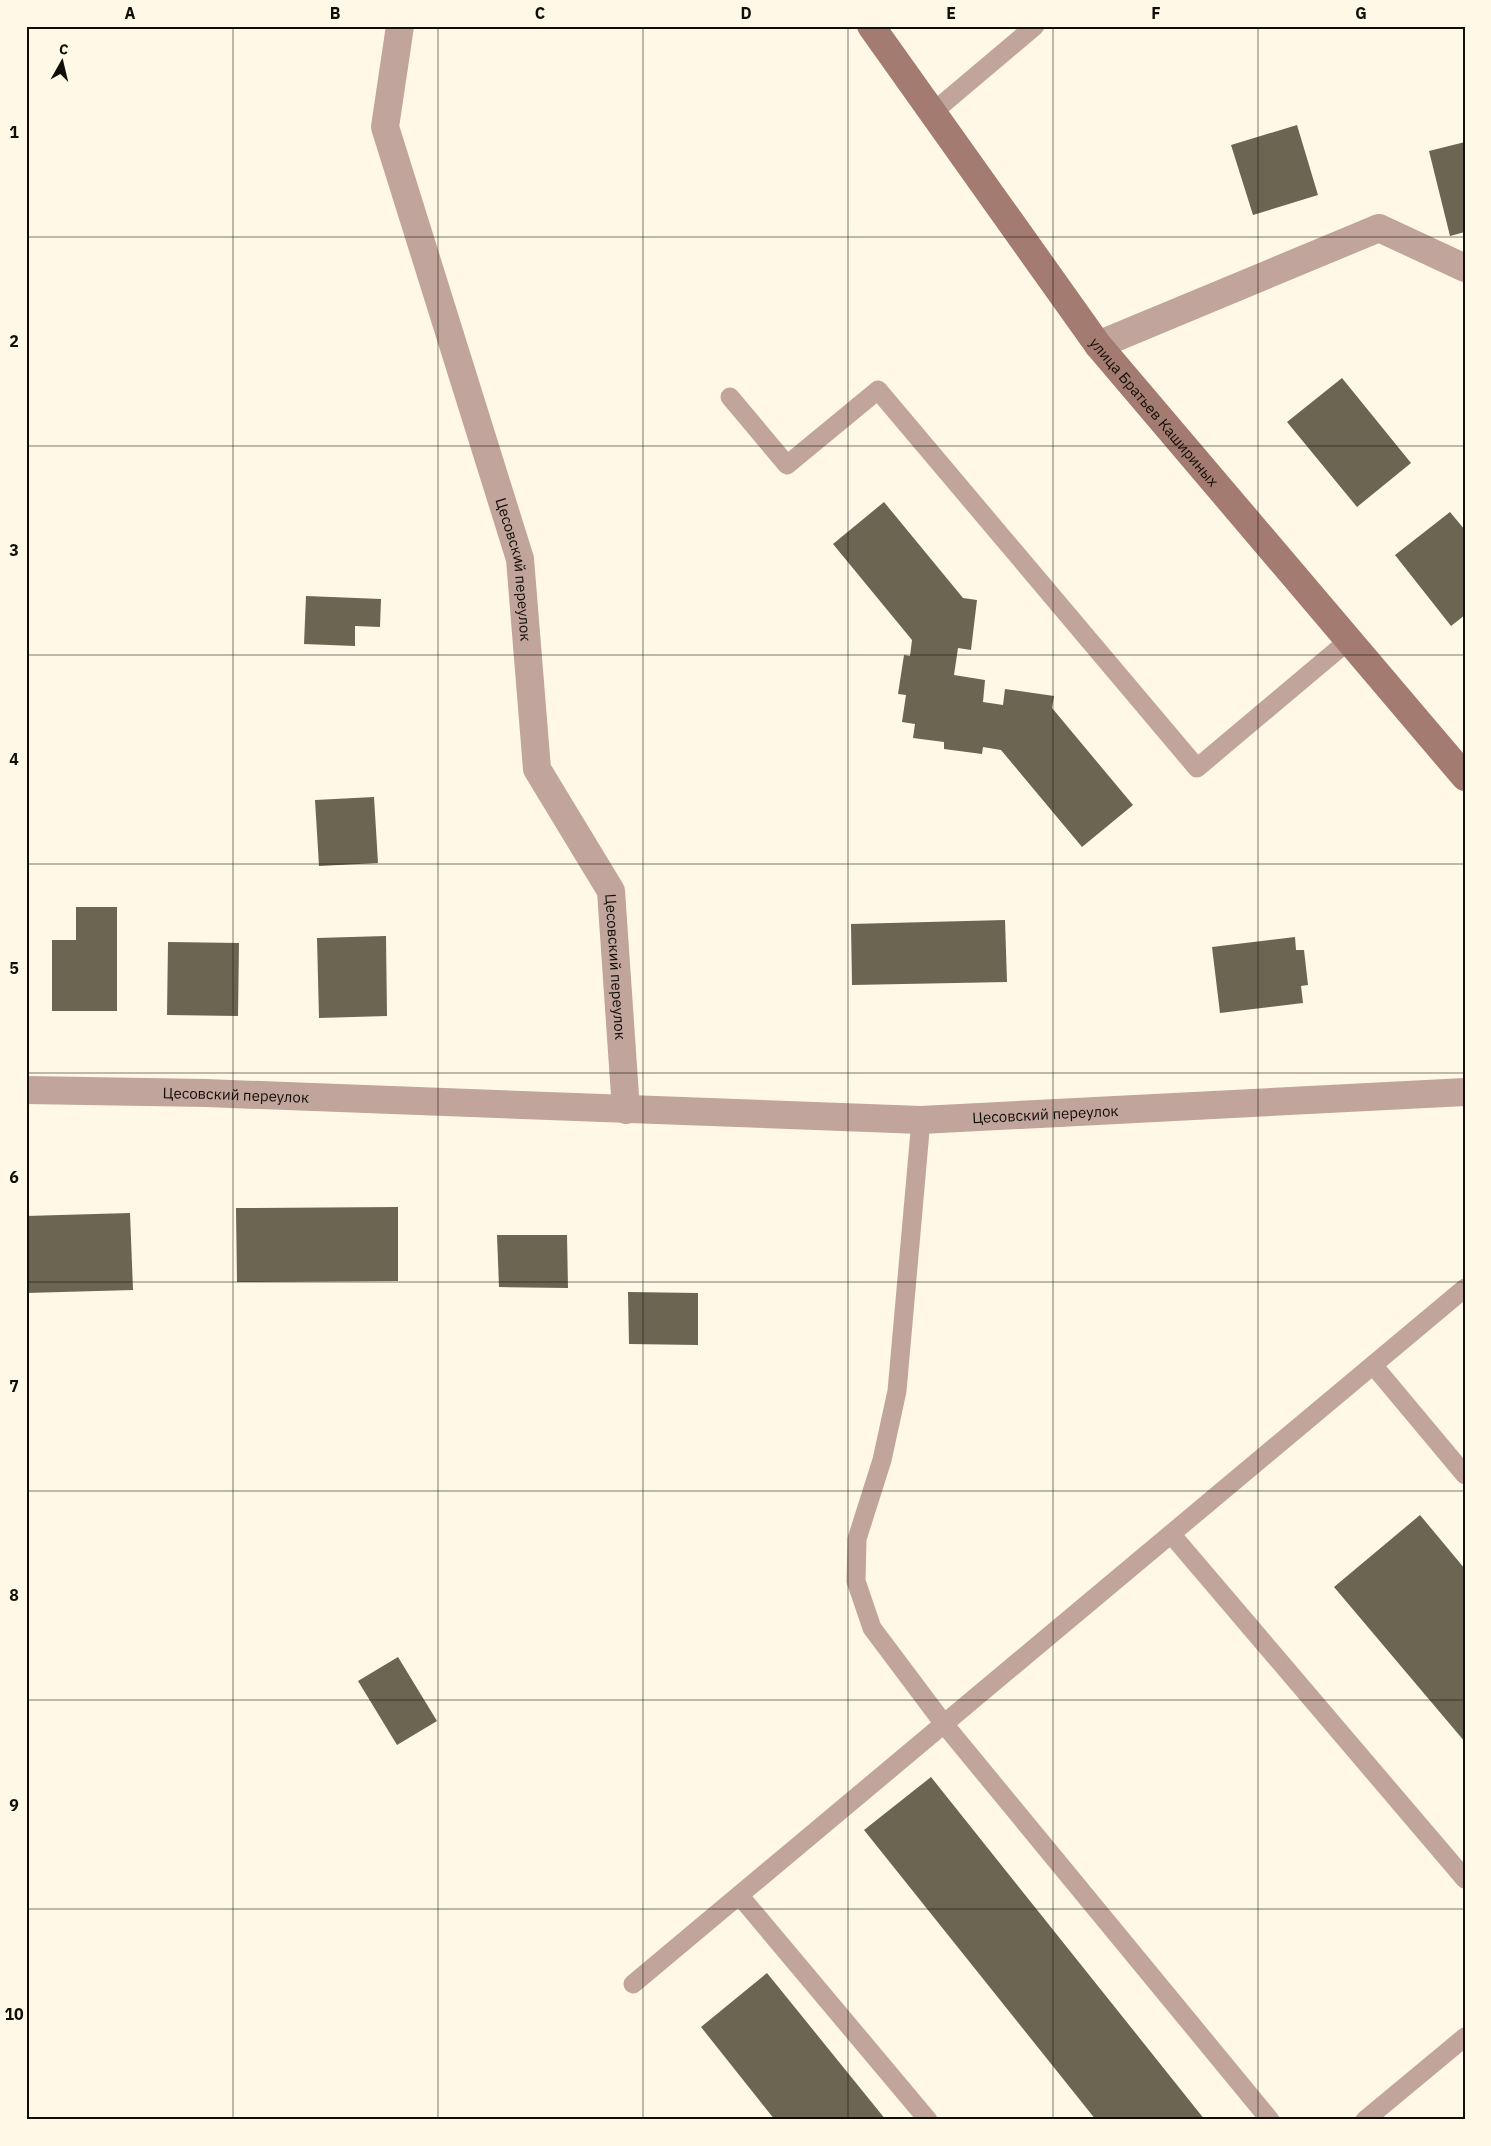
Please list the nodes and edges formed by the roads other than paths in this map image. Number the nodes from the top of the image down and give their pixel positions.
1 (400, 26) edge
2 (871, 26) edge
3 (1035, 26) edge
4 (932, 113) junction
5 (1465, 268) edge
6 (1098, 345) junction
7 (730, 397) dead end
8 (1348, 641) junction
9 (1465, 777) edge
10 (26, 1090) edge
11 (1465, 1092) edge
12 (626, 1110) junction
13 (921, 1120) junction
14 (1465, 1288) edge
15 (1373, 1365) junction
16 (1465, 1474) edge
17 (1171, 1534) junction
18 (944, 1724) junction
19 (1465, 1879) edge
20 (739, 1895) junction
21 (633, 1984) dead end
22 (1465, 2037) edge
23 (928, 2120) edge
24 (1270, 2120) edge
25 (1365, 2120) edge

1 - 12 street, Цесовский переулок
2 - 4 main road, улица Братьев Кашириных
3 - 4 lane
4 - 6 main road, улица Братьев Кашириных
5 - 6 street
6 - 8 main road, улица Братьев Кашириных
7 - 8 lane
8 - 9 main road, улица Братьев Кашириных
10 - 12 street, Цесовский переулок
11 - 13 street, Цесовский переулок
12 - 13 street, Цесовский переулок
13 - 18 lane
14 - 15 lane
15 - 16 lane
15 - 17 lane
17 - 18 lane
17 - 19 lane
18 - 20 lane
18 - 24 lane
20 - 21 lane
20 - 23 lane
22 - 25 lane

